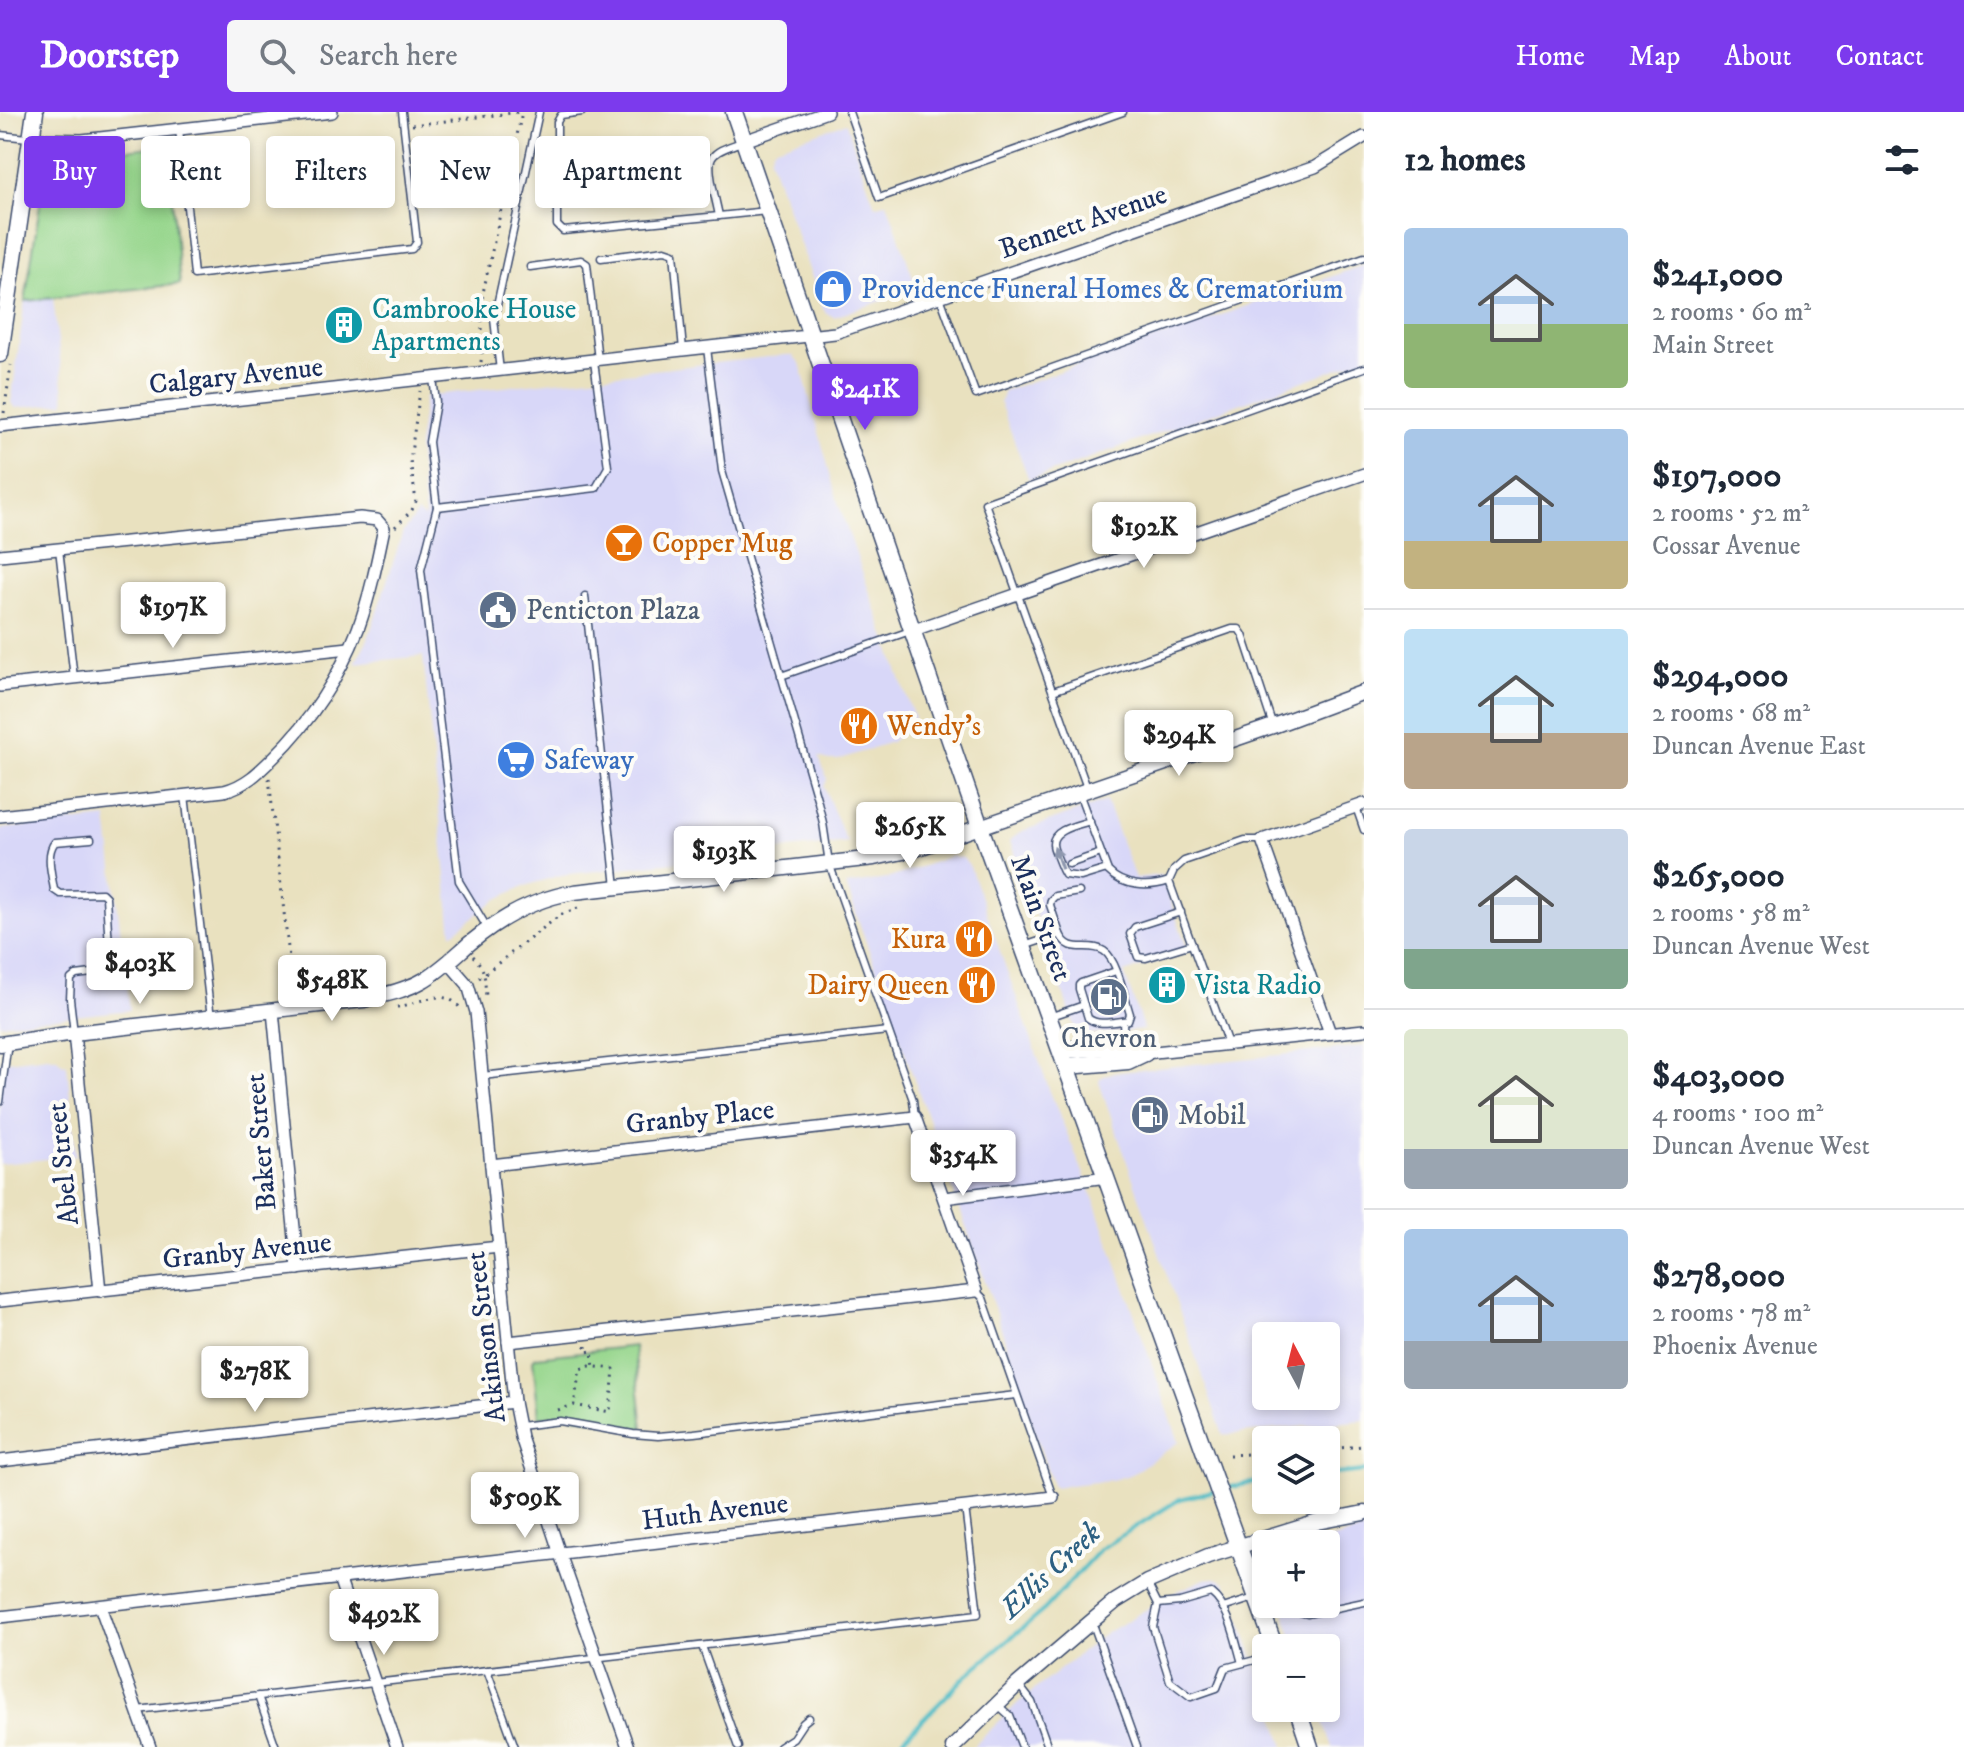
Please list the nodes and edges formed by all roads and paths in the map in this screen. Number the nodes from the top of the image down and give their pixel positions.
1 (35, 112) edge
2 (332, 112) edge
3 (402, 112) edge
4 (521, 112) edge
5 (539, 112) edge
6 (582, 112) edge
7 (734, 112) edge
8 (827, 112) edge
9 (849, 112) edge
10 (1123, 112) edge
11 (404, 126) junction
12 (179, 129) junction
13 (0, 135) edge
14 (31, 136) edge
15 (117, 136) edge
16 (1364, 137) edge
17 (24, 138) edge
18 (744, 141) junction
19 (24, 179) edge
20 (769, 211) junction
21 (719, 216) junction
22 (1364, 257) edge
23 (601, 258) dead end
24 (530, 267) dead end
25 (4, 292) edge
26 (940, 296) junction
27 (812, 336) junction
28 (707, 348) junction
29 (683, 350) junction
30 (0, 354) edge
31 (596, 360) junction
32 (1364, 368) edge
33 (500, 371) junction
34 (480, 373) junction
35 (433, 378) junction
36 (0, 426) edge
37 (1364, 474) edge
38 (437, 507) junction
39 (59, 549) junction
40 (0, 555) edge
41 (1018, 594) junction
42 (585, 596) dead end
43 (911, 631) junction
44 (349, 648) junction
45 (781, 676) junction
46 (74, 678) junction
47 (0, 686) edge
48 (1053, 691) junction
49 (1364, 692) edge
50 (1273, 726) junction
51 (269, 774) dead end
52 (1084, 791) junction
53 (185, 795) junction
54 (1360, 805) edge
55 (0, 816) edge
56 (1090, 821) junction
57 (980, 827) junction
58 (1364, 830) edge
59 (91, 839) dead end
60 (1262, 840) junction
61 (1101, 853) junction
62 (829, 863) junction
63 (1069, 864) dead end
64 (1108, 870) junction
65 (1169, 881) junction
66 (616, 887) junction
67 (1079, 892) dead end
68 (584, 906) dead end
69 (1181, 912) junction
70 (488, 929) junction
71 (1060, 934) junction
72 (1192, 944) junction
73 (1024, 946) junction
74 (448, 962) junction
75 (1116, 971) junction
76 (468, 985) junction
77 (1084, 1005) junction
78 (295, 1008) junction
79 (273, 1011) junction
80 (1049, 1017) junction
81 (211, 1018) junction
82 (1123, 1021) junction
83 (1364, 1030) edge
84 (888, 1031) junction
85 (74, 1033) junction
86 (1330, 1033) junction
87 (4, 1043) edge
88 (1228, 1044) junction
89 (1124, 1047) junction
90 (1145, 1053) junction
91 (1064, 1058) junction
92 (482, 1076) junction
93 (0, 1102) edge
94 (915, 1117) junction
95 (491, 1165) junction
96 (1107, 1177) junction
97 (944, 1198) junction
98 (499, 1247) junction
99 (298, 1269) junction
100 (100, 1291) junction
101 (976, 1291) junction
102 (0, 1301) edge
103 (584, 1334) junction
104 (508, 1342) junction
105 (594, 1367) junction
106 (1016, 1395) junction
107 (514, 1402) junction
108 (574, 1405) junction
109 (547, 1423) junction
110 (519, 1426) junction
111 (1364, 1446) edge
112 (1340, 1448) edge
113 (1252, 1454) edge
114 (1229, 1455) dead end
115 (0, 1461) edge
116 (1053, 1497) joint
117 (965, 1507) junction
118 (1364, 1513) edge
119 (1239, 1547) junction
120 (560, 1554) junction
121 (339, 1578) junction
122 (1147, 1582) junction
123 (1252, 1583) edge
124 (1252, 1599) edge
125 (1364, 1602) edge
126 (1158, 1604) junction
127 (100, 1606) junction
128 (1340, 1607) edge
129 (1223, 1608) junction
130 (0, 1617) edge
131 (1092, 1621) junction
132 (702, 1646) junction
133 (596, 1658) junction
134 (1252, 1660) edge
135 (1242, 1663) junction
136 (487, 1670) junction
137 (375, 1683) junction
138 (1018, 1684) junction
139 (258, 1696) junction
140 (996, 1703) junction
141 (137, 1710) junction
142 (809, 1718) dead end
143 (1302, 1722) edge
144 (150, 1747) edge
145 (276, 1747) edge
146 (397, 1747) edge
147 (515, 1747) edge
148 (628, 1747) edge
149 (738, 1747) edge
150 (779, 1747) edge
151 (953, 1747) edge
152 (1022, 1747) edge
153 (1048, 1747) edge
154 (1137, 1747) edge
155 (1310, 1747) edge

1 - 14 main road
2 - 12 street
3 - 11 lane
4 - 11 path
4 - 34 path
5 - 33 lane
6 - 21 lane
7 - 18 main road, Main Street
8 - 18 street
9 - 10 lane
11 - 12 lane
12 - 15 street
13 - 17 lane
16 - 26 street, Bennett Avenue
18 - 20 main road, Main Street
18 - 21 lane
19 - 25 main road
20 - 21 lane
20 - 27 main road, Main Street
22 - 26 lane
23 - 29 lane
24 - 31 lane
25 - 30 main road
26 - 27 street, Bennett Avenue
27 - 28 street, Calgary Avenue
27 - 43 main road, Main Street
28 - 29 street, Calgary Avenue
28 - 45 lane
29 - 31 street, Calgary Avenue
31 - 33 street, Calgary Avenue
31 - 38 lane
32 - 41 lane
33 - 34 street, Calgary Avenue
34 - 35 street, Calgary Avenue
35 - 36 street, Calgary Avenue
35 - 38 lane
37 - 41 street
38 - 70 lane
39 - 40 street
39 - 44 street
39 - 46 lane
41 - 43 street
41 - 48 lane
42 - 66 lane
43 - 45 lane
43 - 57 main road, Main Street
44 - 46 street
44 - 53 street
45 - 62 lane
46 - 47 street
48 - 50 lane
48 - 52 lane
49 - 50 street
50 - 52 street
51 - 78 path
52 - 56 lane
52 - 57 street
53 - 55 street
53 - 81 lane
54 - 58 lane
54 - 60 street
56 - 61 lane
64 -> 56 lane
57 - 62 street
57 - 73 main road, Main Street
59 - 85 lane
60 - 65 lane
60 - 86 street
61 - 63 lane
61 - 64 lane
62 - 66 street
62 - 84 lane
64 - 65 lane
65 - 69 lane
66 - 70 street
67 - 71 lane
68 - 76 path
69 - 72 lane
69 - 72 lane
70 - 74 street
71 - 73 lane
71 - 75 lane
72 - 88 lane
73 - 80 main road, Main Street
74 - 76 street, Atkinson Street
74 - 78 street
75 - 77 lane
75 - 82 lane
76 - 92 street, Atkinson Street
77 - 80 lane
77 - 82 lane
78 - 79 street
79 - 81 street
79 - 99 street, Baker Street
80 - 91 main road, Main Street
81 - 85 street
82 - 89 lane
83 - 86 street
84 - 92 lane
84 - 94 lane
85 - 87 street
85 - 100 street, Abel Street
86 - 88 street
87 - 93 lane
88 - 90 street
89 - 90 main road
89 - 91 main road
90 - 91 main road
91 - 96 main road, Main Street
92 - 95 street, Atkinson Street
94 - 95 street, Granby Place
94 - 97 street
95 - 98 street, Atkinson Street
96 - 97 street
96 - 119 main road, Main Street
97 - 101 street
98 - 99 street, Granby Avenue
98 - 104 street, Atkinson Street
99 - 100 street, Granby Avenue
100 - 102 street, Granby Avenue
101 - 103 street
101 - 106 lane
103 - 104 street
103 - 105 path
104 - 107 street, Atkinson Street
105 - 108 path
105 - 108 path
106 - 109 lane
106 - 116 lane
107 - 110 street, Atkinson Street
107 - 115 street
108 - 109 path
109 - 110 lane
110 - 120 street, Atkinson Street
111 - 112 path
113 - 114 path
116 - 117 street, Huth Avenue
117 - 120 street, Huth Avenue
117 - 132 lane
118 - 119 street
119 - 122 street
119 - 123 main road, Main Street
120 - 121 street, Huth Avenue
120 - 133 street, Atkinson Street
121 - 127 street, Huth Avenue
121 - 137 street
122 - 126 lane
122 - 131 street
124 - 129 lane
125 - 128 lane
126 - 129 lane
126 - 135 lane
127 - 130 street, Huth Avenue
127 - 141 street
129 - 135 lane
131 - 138 street
131 - 154 lane
132 - 133 lane
132 - 149 lane
133 - 136 lane
133 - 148 street, Atkinson Street
134 - 135 lane
136 - 137 lane
136 - 147 lane
137 - 139 lane
137 - 146 street
138 - 140 street
138 - 153 lane
139 - 141 lane
139 - 145 lane
140 - 151 street
140 - 152 lane
141 - 144 street
142 - 150 lane
143 - 155 main road

